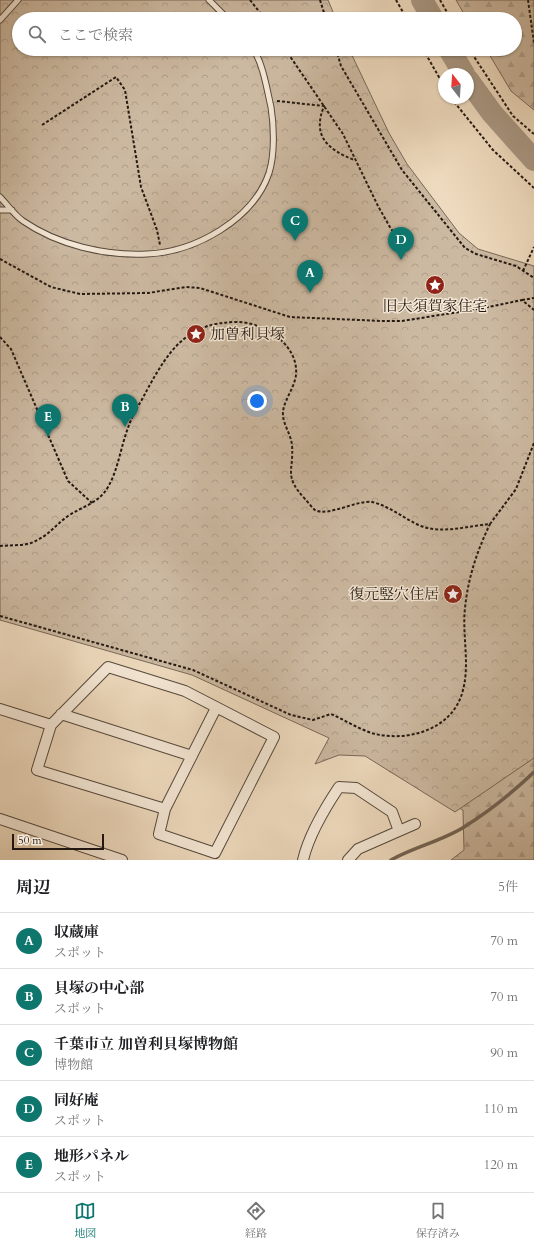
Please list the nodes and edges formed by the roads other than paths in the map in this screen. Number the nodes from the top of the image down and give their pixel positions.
1 (18, 0) edge
2 (209, 0) edge
3 (221, 12) edge
4 (0, 20) edge
5 (256, 56) edge
6 (0, 197) edge
7 (0, 210) edge
8 (12, 210) junction
9 (216, 708) junction
10 (0, 709) edge
11 (62, 714) junction
12 (51, 725) junction
13 (192, 756) junction
14 (165, 809) junction
15 (0, 819) edge
16 (416, 824) dead end
17 (399, 830) junction
18 (122, 860) edge
19 (303, 860) edge
20 (348, 860) edge

1 - 4 lane
2 - 3 lane
5 - 8 lane
6 - 8 lane
7 - 8 lane
9 - 11 street
9 - 13 street
9 - 14 street
10 - 12 street
11 - 12 street
11 - 13 street
12 - 14 street
13 - 14 street
15 - 18 street
16 - 17 street
17 - 19 street
17 - 20 street

